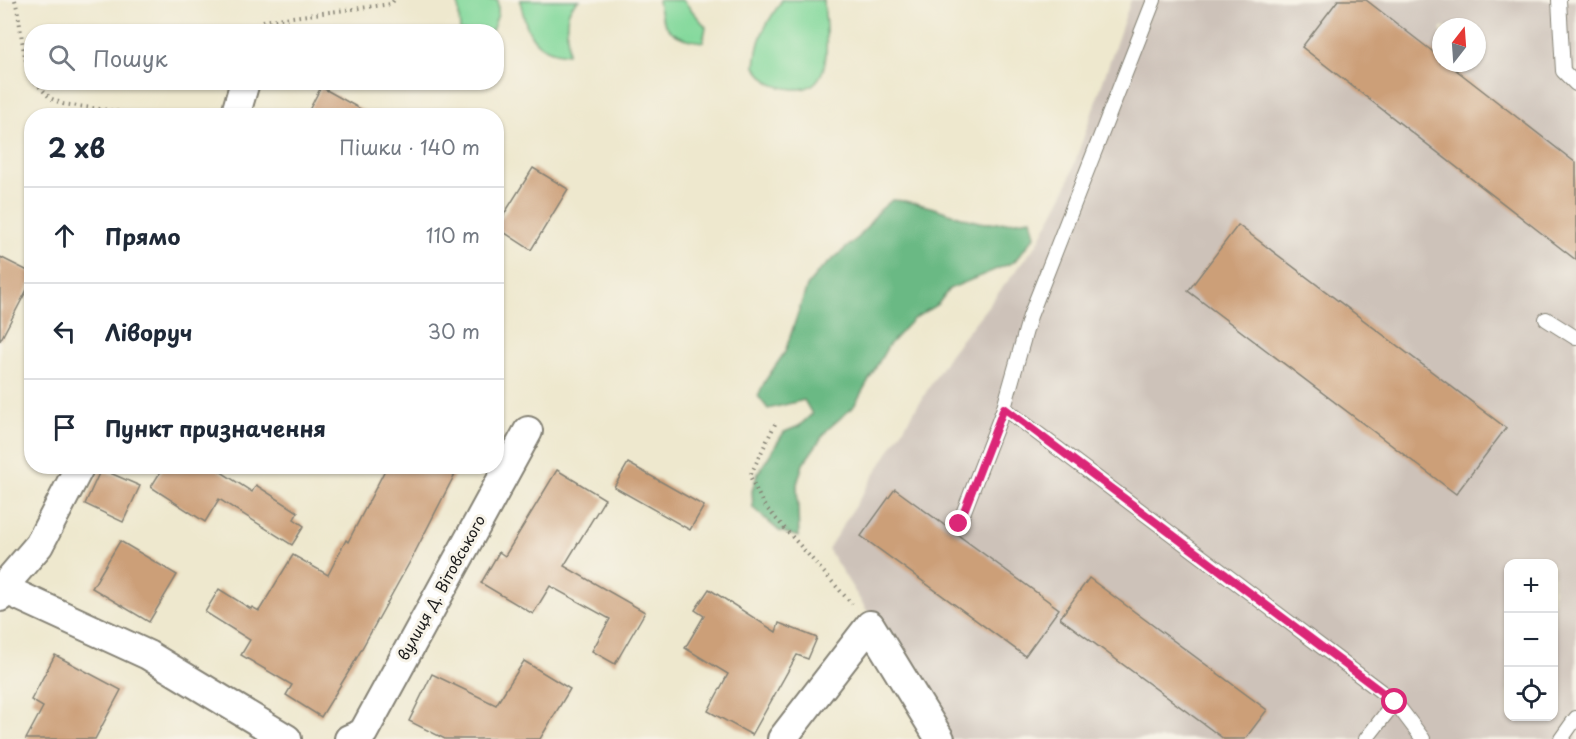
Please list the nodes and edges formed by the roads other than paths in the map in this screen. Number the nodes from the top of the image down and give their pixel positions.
1 (1154, 0) edge
2 (1559, 0) edge
3 (1576, 84) edge
4 (243, 90) edge
5 (238, 108) edge
6 (1546, 319) dead end
7 (1576, 338) edge
8 (1004, 408) junction
9 (528, 430) dead end
10 (76, 474) edge
11 (959, 524) dead end
12 (1, 592) edge
13 (1395, 702) junction
14 (1576, 718) edge
15 (287, 739) edge
16 (349, 739) edge
17 (782, 739) edge
18 (940, 739) edge
19 (1366, 739) edge
20 (1423, 739) edge
21 (1561, 739) edge

1 - 8 lane
2 - 3 lane
4 - 5 street
6 - 7 lane
8 - 11 lane
8 - 13 lane
9 - 16 street, вулиця Д. Вітовського
10 - 12 street
12 - 15 street
13 - 19 lane
13 - 20 lane
14 - 21 lane
17 - 18 street

